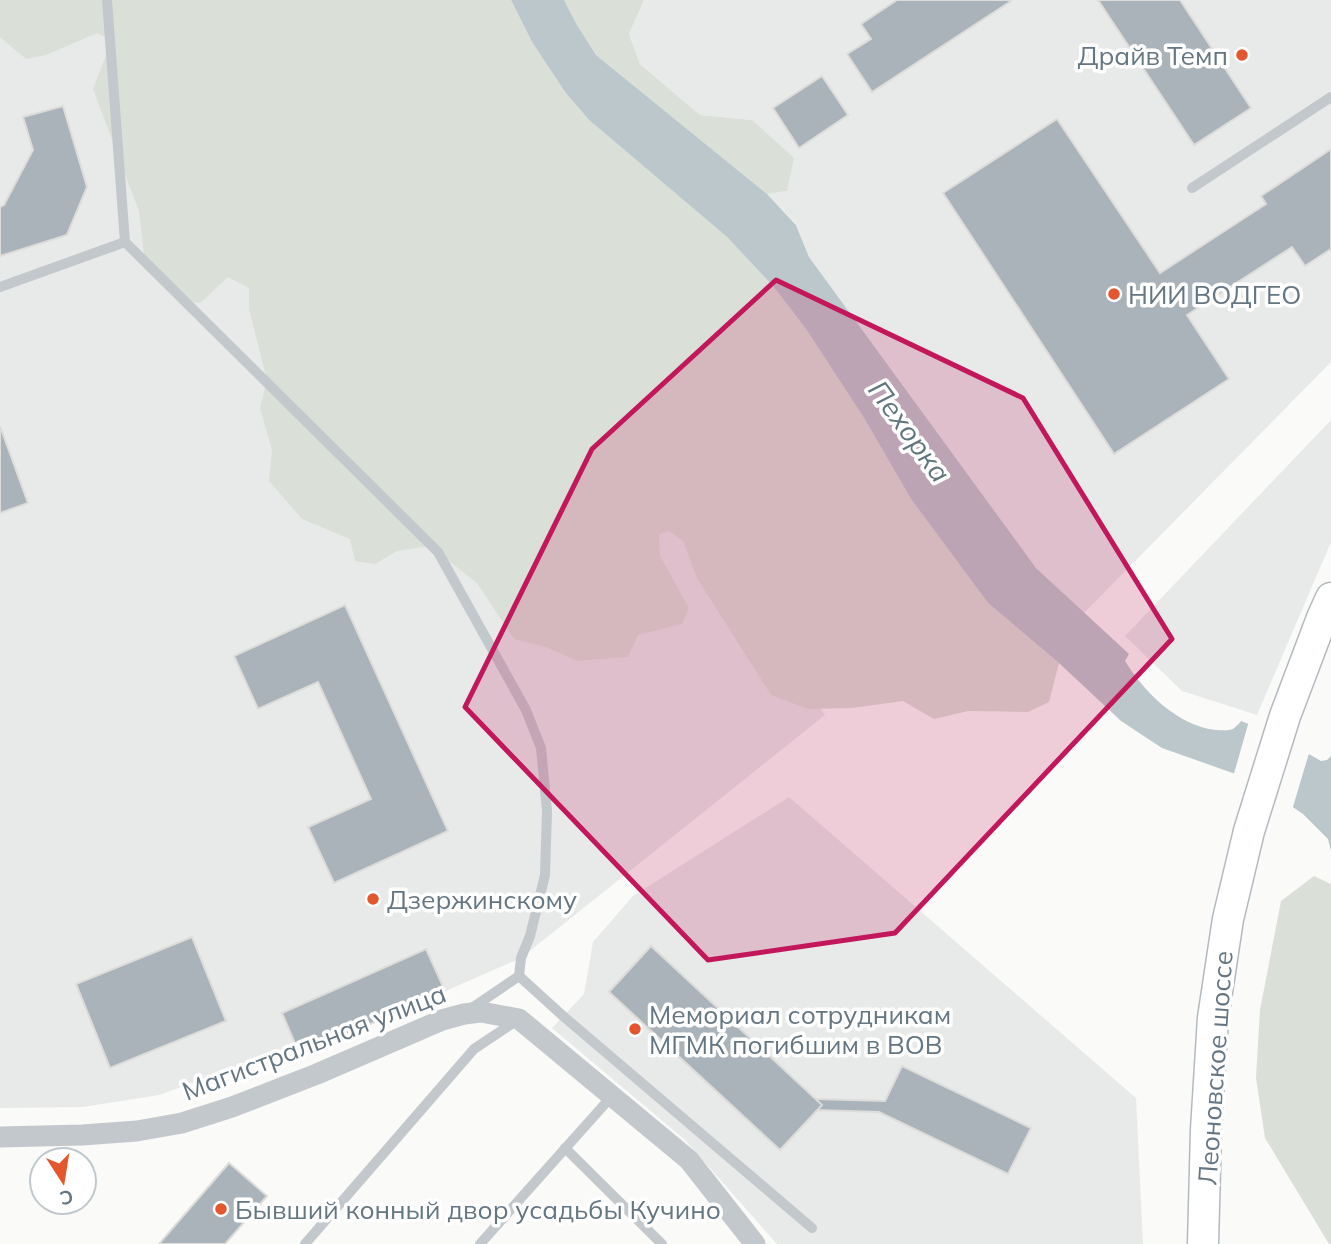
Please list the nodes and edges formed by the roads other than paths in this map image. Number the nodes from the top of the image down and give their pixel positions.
1 (107, 0) edge
2 (1331, 97) edge
3 (1192, 188) dead end
4 (125, 242) junction
5 (0, 287) edge
6 (1331, 598) edge
7 (519, 976) junction
8 (473, 1013) junction
9 (519, 1019) junction
10 (612, 1096) junction
11 (0, 1137) edge
12 (565, 1148) junction
13 (812, 1228) dead end
14 (305, 1244) edge
15 (480, 1244) edge
16 (662, 1244) edge
17 (755, 1244) edge
18 (1203, 1244) edge

1 - 4 lane
2 - 3 lane
4 - 5 lane
4 - 7 lane
6 - 18 main road, Леоновское шоссе
7 - 8 lane
7 - 13 lane
8 - 9 street
8 - 11 street, Магистральная улица
9 - 10 street
9 - 14 lane
10 - 12 lane
10 - 17 street
12 - 15 lane
12 - 16 lane

